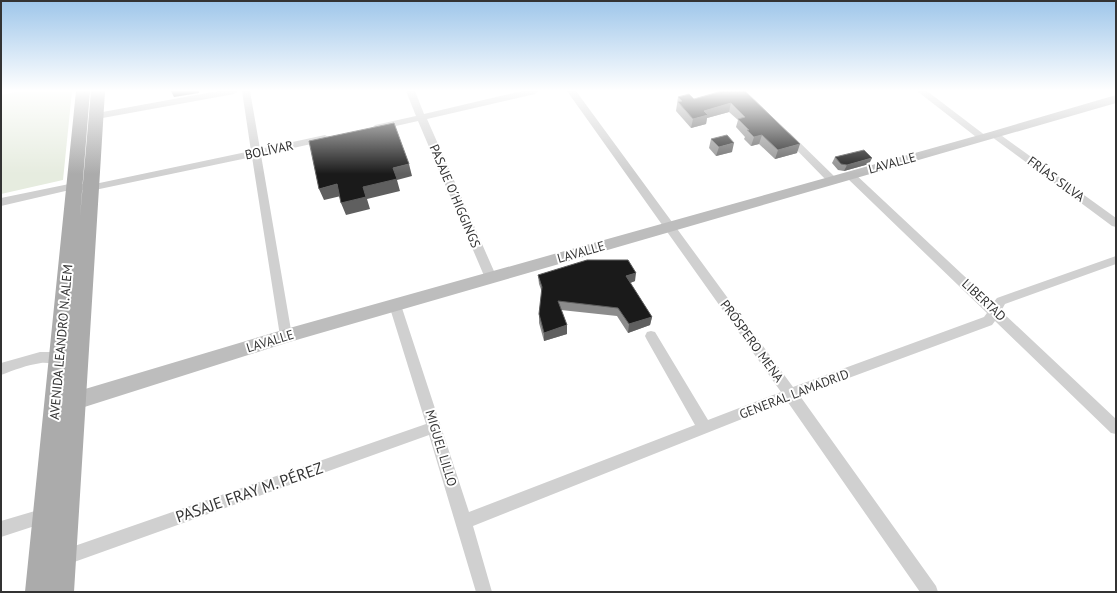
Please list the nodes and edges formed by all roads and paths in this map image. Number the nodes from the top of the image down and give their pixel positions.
1 (421, 118) edge
2 (83, 119) edge
3 (96, 119) edge
4 (250, 119) edge
5 (418, 119) edge
6 (591, 119) edge
7 (962, 119) edge
8 (1050, 119) edge
9 (368, 129) edge
10 (781, 130) edge
11 (338, 135) edge
12 (989, 137) junction
13 (256, 153) junction
14 (850, 174) junction
15 (832, 180) junction
16 (82, 187) junction
17 (1, 202) edge
18 (1116, 222) edge
19 (669, 226) junction
20 (1116, 260) edge
21 (491, 278) junction
22 (395, 305) junction
23 (995, 311) junction
24 (286, 336) junction
25 (650, 336) dead end
26 (69, 362) junction
27 (1, 369) edge
28 (790, 394) junction
29 (75, 400) junction
30 (54, 420) junction
31 (434, 427) junction
32 (705, 428) junction
33 (1116, 428) edge
34 (45, 516) junction
35 (464, 522) junction
36 (1, 529) edge
37 (64, 558) junction
38 (38, 592) edge
39 (61, 592) edge
40 (484, 592) edge
41 (930, 592) edge

1 - 21 street, PASAJE O´HIGGINGS
2 - 16 main road, AVENIDA LEANDRO N. ALEM
3 - 16 main road, AVENIDA LEANDRO N. ALEM
4 - 13 street
5 - 9 street
6 - 19 street, PRÓSPERO MENA
7 - 12 street, FRÍAS SILVA
8 - 12 street, LAVALLE
10 - 15 street
11 - 13 street, BOLÍVAR
12 - 14 street, LAVALLE
12 - 18 street, FRÍAS SILVA
13 - 16 street, BOLÍVAR
13 - 24 street
14 - 15 street, LAVALLE
14 - 23 street, LIBERTAD
15 - 19 street, LAVALLE
16 - 17 street, BOLÍVAR
16 - 26 main road, AVENIDA LEANDRO N. ALEM
19 - 21 street, LAVALLE
19 - 28 street, PRÓSPERO MENA
20 - 23 street, GENERAL LAMADRID
21 - 22 street, LAVALLE
22 - 24 street, LAVALLE
22 - 31 street, MIGUEL LILLO
23 - 28 street, GENERAL LAMADRID
23 - 33 street, LIBERTAD
24 - 29 street, LAVALLE
25 - 32 street
26 - 27 street
26 - 29 main road, AVENIDA LEANDRO N. ALEM
26 - 30 main road, AVENIDA LEANDRO N. ALEM
28 - 32 street, GENERAL LAMADRID
28 - 41 street, PRÓSPERO MENA
29 - 30 street, LAVALLE
29 - 37 main road, AVENIDA LEANDRO N. ALEM
30 - 34 main road, AVENIDA LEANDRO N. ALEM
31 - 35 street, MIGUEL LILLO
31 - 37 street, PASAJE FRAY M. PÉREZ
32 - 35 street, GENERAL LAMADRID
34 - 36 street
34 - 38 main road, AVENIDA LEANDRO N. ALEM
35 - 40 street, MIGUEL LILLO
37 - 39 main road, AVENIDA LEANDRO N. ALEM

